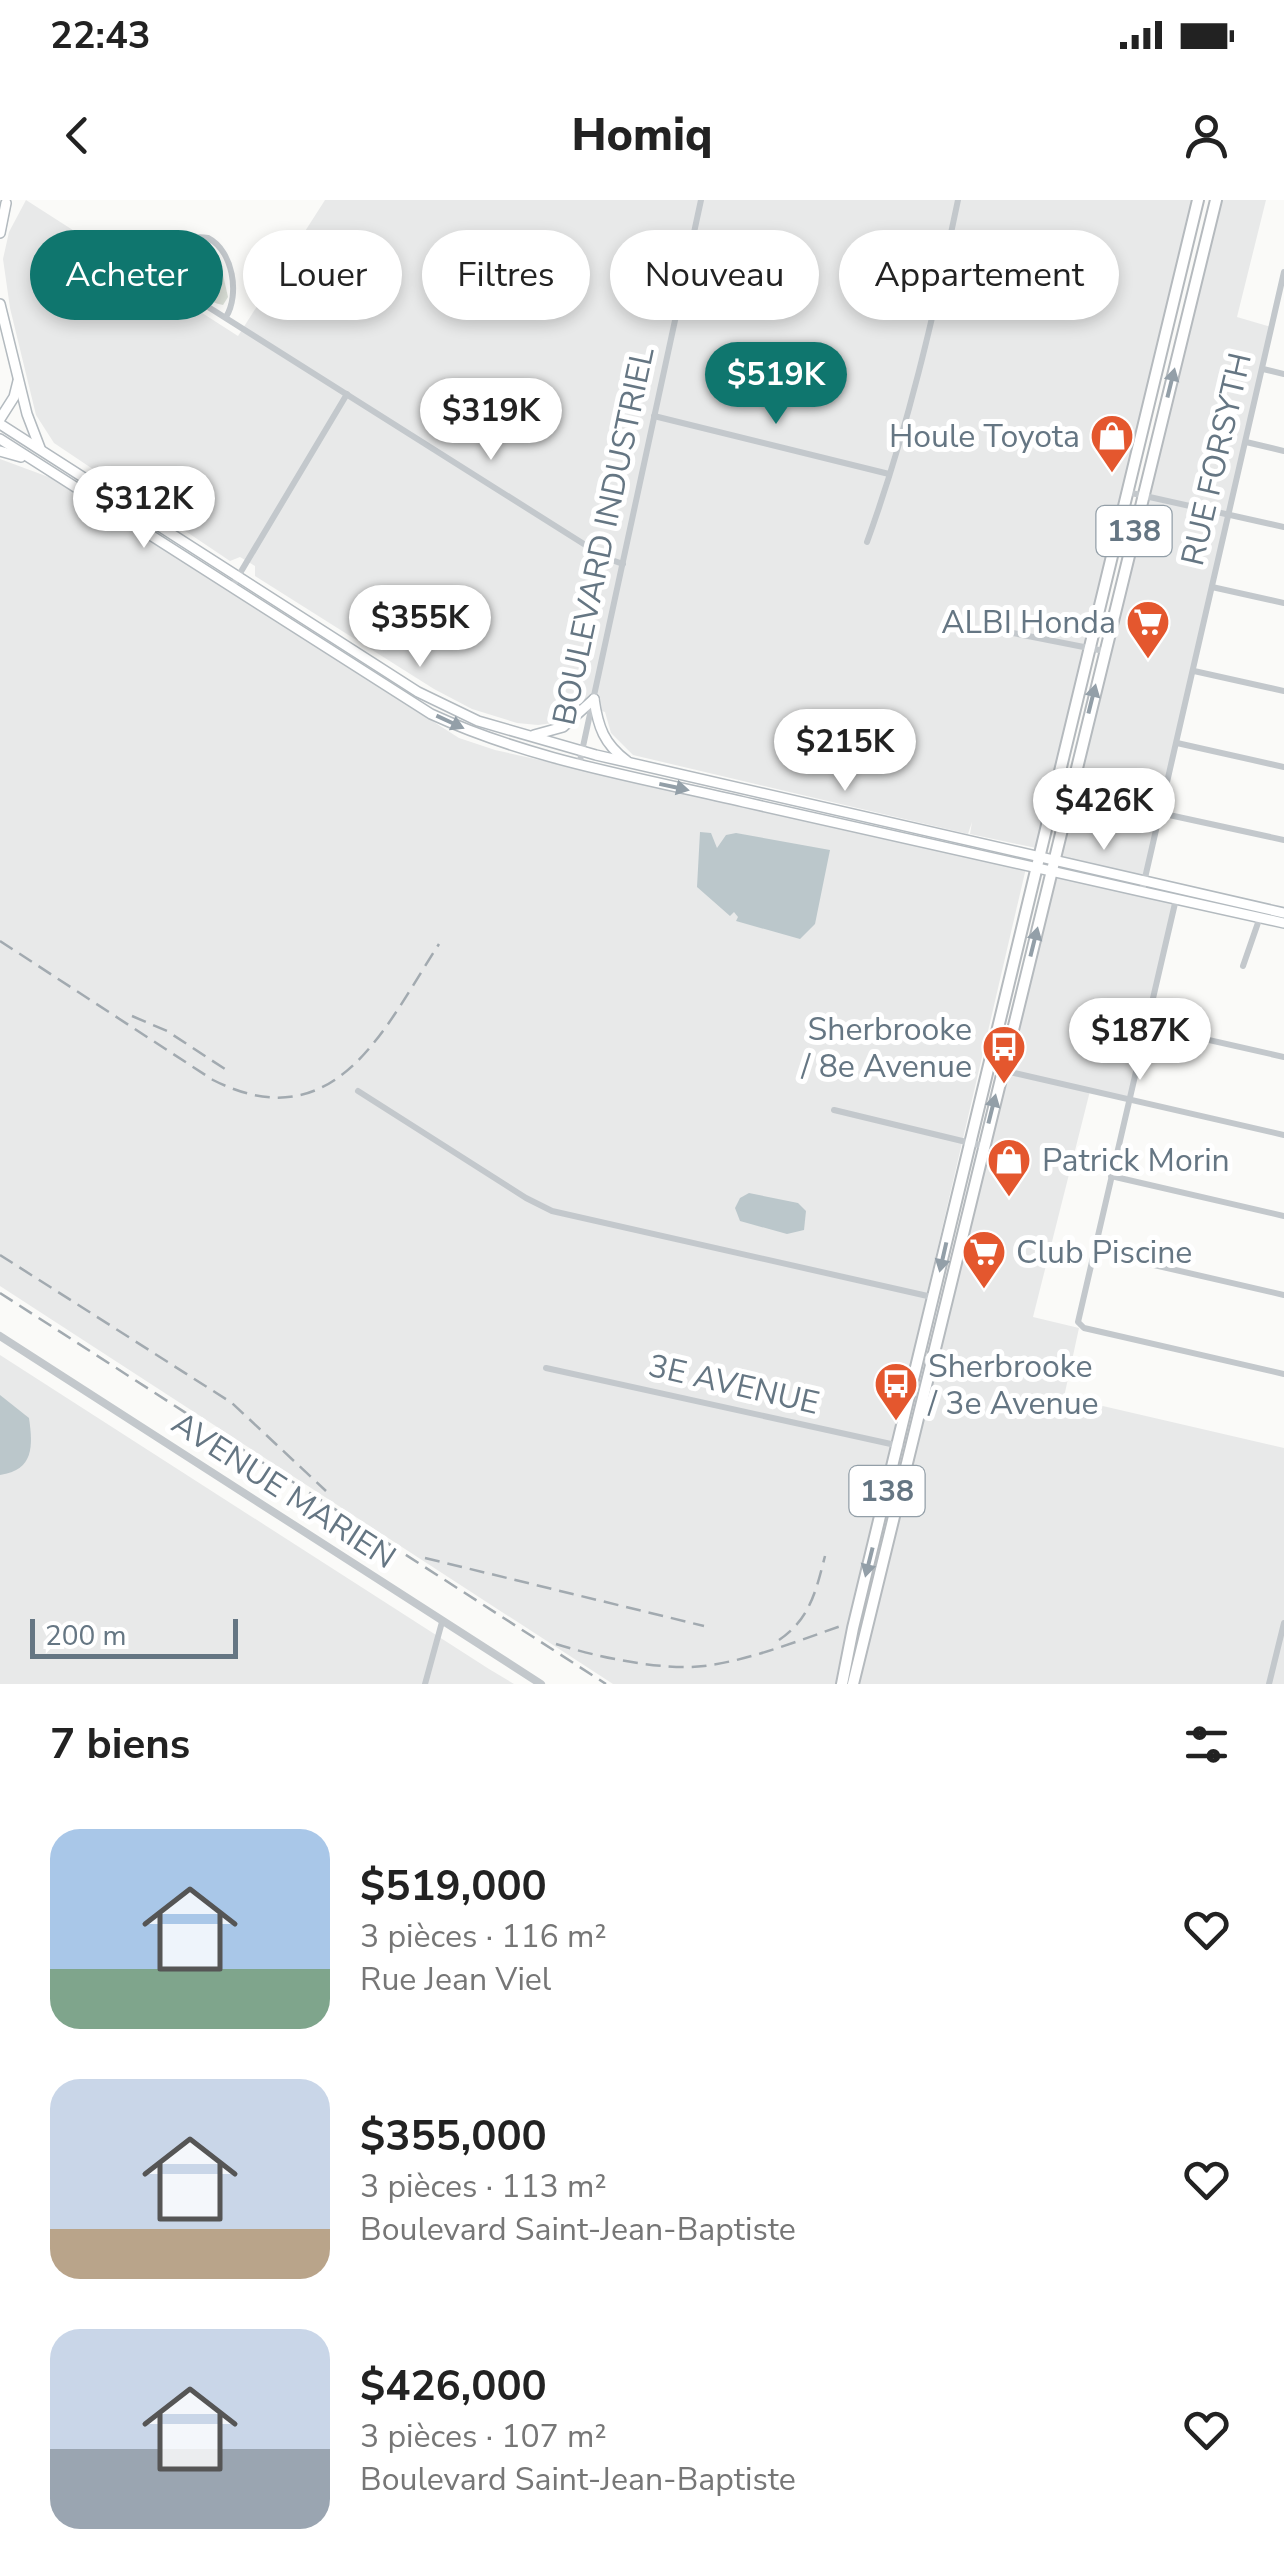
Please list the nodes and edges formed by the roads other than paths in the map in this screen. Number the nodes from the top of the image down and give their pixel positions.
1 (701, 200) edge
2 (958, 200) edge
3 (1198, 200) edge
4 (1216, 200) edge
5 (5, 205) edge
6 (0, 233) edge
7 (1187, 244) junction
8 (1204, 248) junction
9 (1284, 272) edge
10 (1282, 296) edge
11 (0, 304) edge
12 (1172, 306) junction
13 (1189, 310) junction
14 (226, 318) junction
15 (1262, 369) junction
16 (1284, 374) edge
17 (18, 382) junction
18 (347, 394) junction
19 (654, 416) junction
20 (0, 421) edge
21 (0, 439) edge
22 (1246, 442) junction
23 (40, 448) junction
24 (0, 451) edge
25 (1284, 451) edge
26 (33, 460) junction
27 (889, 474) junction
28 (1127, 492) junction
29 (1144, 496) junction
30 (1229, 515) junction
31 (1284, 527) edge
32 (867, 542) dead end
33 (1115, 542) junction
34 (1130, 546) junction
35 (623, 564) junction
36 (235, 581) junction
37 (1212, 587) junction
38 (1104, 588) junction
39 (1118, 592) junction
40 (1284, 604) edge
41 (1013, 633) dead end
42 (1089, 648) junction
43 (1104, 652) junction
44 (1194, 671) junction
45 (1284, 691) edge
46 (594, 699) junction
47 (1070, 726) junction
48 (1084, 730) junction
49 (518, 734) junction
50 (1177, 743) junction
51 (582, 752) junction
52 (579, 765) junction
53 (644, 767) junction
54 (1284, 767) edge
55 (739, 789) junction
56 (736, 800) junction
57 (1160, 813) junction
58 (866, 818) junction
59 (900, 826) junction
60 (864, 830) junction
61 (897, 838) junction
62 (1284, 840) edge
63 (1037, 864) junction
64 (1053, 867) junction
65 (1142, 886) junction
66 (1177, 894) junction
67 (1262, 913) junction
68 (1284, 913) edge
69 (1284, 923) edge
70 (1243, 966) dead end
71 (1010, 976) junction
72 (1024, 981) junction
73 (1147, 1026) junction
74 (1284, 1056) edge
75 (988, 1067) junction
76 (1002, 1071) junction
77 (358, 1090) dead end
78 (1130, 1099) junction
79 (834, 1110) dead end
80 (1284, 1135) edge
81 (970, 1143) junction
82 (983, 1146) junction
83 (1111, 1176) junction
84 (960, 1187) junction
85 (974, 1188) junction
86 (1284, 1216) edge
87 (952, 1218) junction
88 (966, 1221) junction
89 (1093, 1251) junction
90 (1284, 1295) edge
91 (934, 1297) junction
92 (948, 1300) junction
93 (0, 1336) edge
94 (546, 1368) dead end
95 (1284, 1374) edge
96 (898, 1446) junction
97 (911, 1449) junction
98 (442, 1622) junction
99 (1284, 1624) edge
100 (425, 1684) edge
101 (541, 1684) edge
102 (842, 1684) edge
103 (853, 1684) edge
104 (1269, 1684) edge

1 - 19 street, BOULEVARD INDUSTRIEL
2 - 27 street
3 - 7 main road, 138
4 - 8 main road, 138
5 - 6 main road
7 - 8 main road
7 - 12 main road, 138
8 - 13 main road, 138
9 - 10 street, RUE FORSYTH
10 - 15 street, RUE FORSYTH
11 - 17 main road
12 - 13 main road
12 - 28 main road, 138
29 -> 13 main road, 138
14 - 14 street
14 - 18 street
15 - 16 street
15 - 22 street, RUE FORSYTH
17 - 20 main road
17 - 23 main road
18 - 35 street
18 - 36 street
19 - 27 street
19 - 35 street, BOULEVARD INDUSTRIEL
20 - 23 main road
21 - 26 main road
22 - 25 street
22 - 30 street, RUE FORSYTH
23 - 36 main road
24 - 26 main road
26 - 36 main road
27 - 32 street
28 - 29 street
28 - 33 main road, 138
29 - 30 street
29 - 34 main road, 138
30 - 31 street
30 - 37 street, RUE FORSYTH
33 - 34 main road
33 - 38 main road, 138
34 - 39 main road, 138
35 - 46 street, BOULEVARD INDUSTRIEL
36 - 49 main road
36 -> 52 main road
37 - 40 street
37 - 44 street, RUE FORSYTH
38 - 39 main road
38 - 42 main road, 138
39 - 43 main road, 138
41 - 42 street
42 - 43 street
42 - 47 main road, 138
48 -> 43 main road, 138
44 - 45 street
44 - 50 street, RUE FORSYTH
46 - 49 main road
46 - 51 street, BOULEVARD INDUSTRIEL
46 - 53 main road
47 - 48 main road
47 - 63 main road, 138
48 - 64 main road, 138
49 - 51 main road
50 - 54 street
50 - 57 street, RUE FORSYTH
51 - 52 street, BOULEVARD INDUSTRIEL
51 - 53 main road
52 -> 56 main road
53 - 55 main road
55 - 56 main road
55 - 58 main road
56 - 60 main road
57 - 62 street
57 - 65 street, RUE FORSYTH
58 - 59 main road
58 - 60 main road
59 - 61 main road
59 - 63 main road
60 - 61 main road
61 - 63 main road
63 - 64 main road
63 - 71 main road, 138
64 - 65 main road
72 -> 64 main road, 138
65 - 66 main road
66 - 67 main road
66 - 73 street
67 - 68 main road
67 - 69 main road
67 - 70 street
71 - 72 main road
71 - 75 main road, 138
72 - 76 main road, 138
73 - 74 street
73 - 78 street
75 - 76 street
75 - 81 main road, 138
76 - 78 street
82 -> 76 main road, 138
77 - 91 street
78 - 80 street
78 - 83 street
79 - 81 street
81 - 82 street
81 - 84 main road, 138
82 - 85 main road, 138
83 - 86 street
83 - 89 street
84 - 85 main road
84 - 87 main road, 138
85 - 88 main road, 138
87 - 88 main road
87 -> 91 main road, 138
88 - 92 main road, 138
89 - 90 street
89 - 95 street
91 - 92 main road
91 - 96 main road, 138
92 - 97 main road, 138
93 - 98 street, AVENUE MARIEN
94 - 96 street, 3E AVENUE
96 - 97 street, 3E AVENUE
96 -> 102 main road, 138
97 - 103 main road, 138
98 - 100 street
98 - 101 street, AVENUE MARIEN
99 - 104 street

